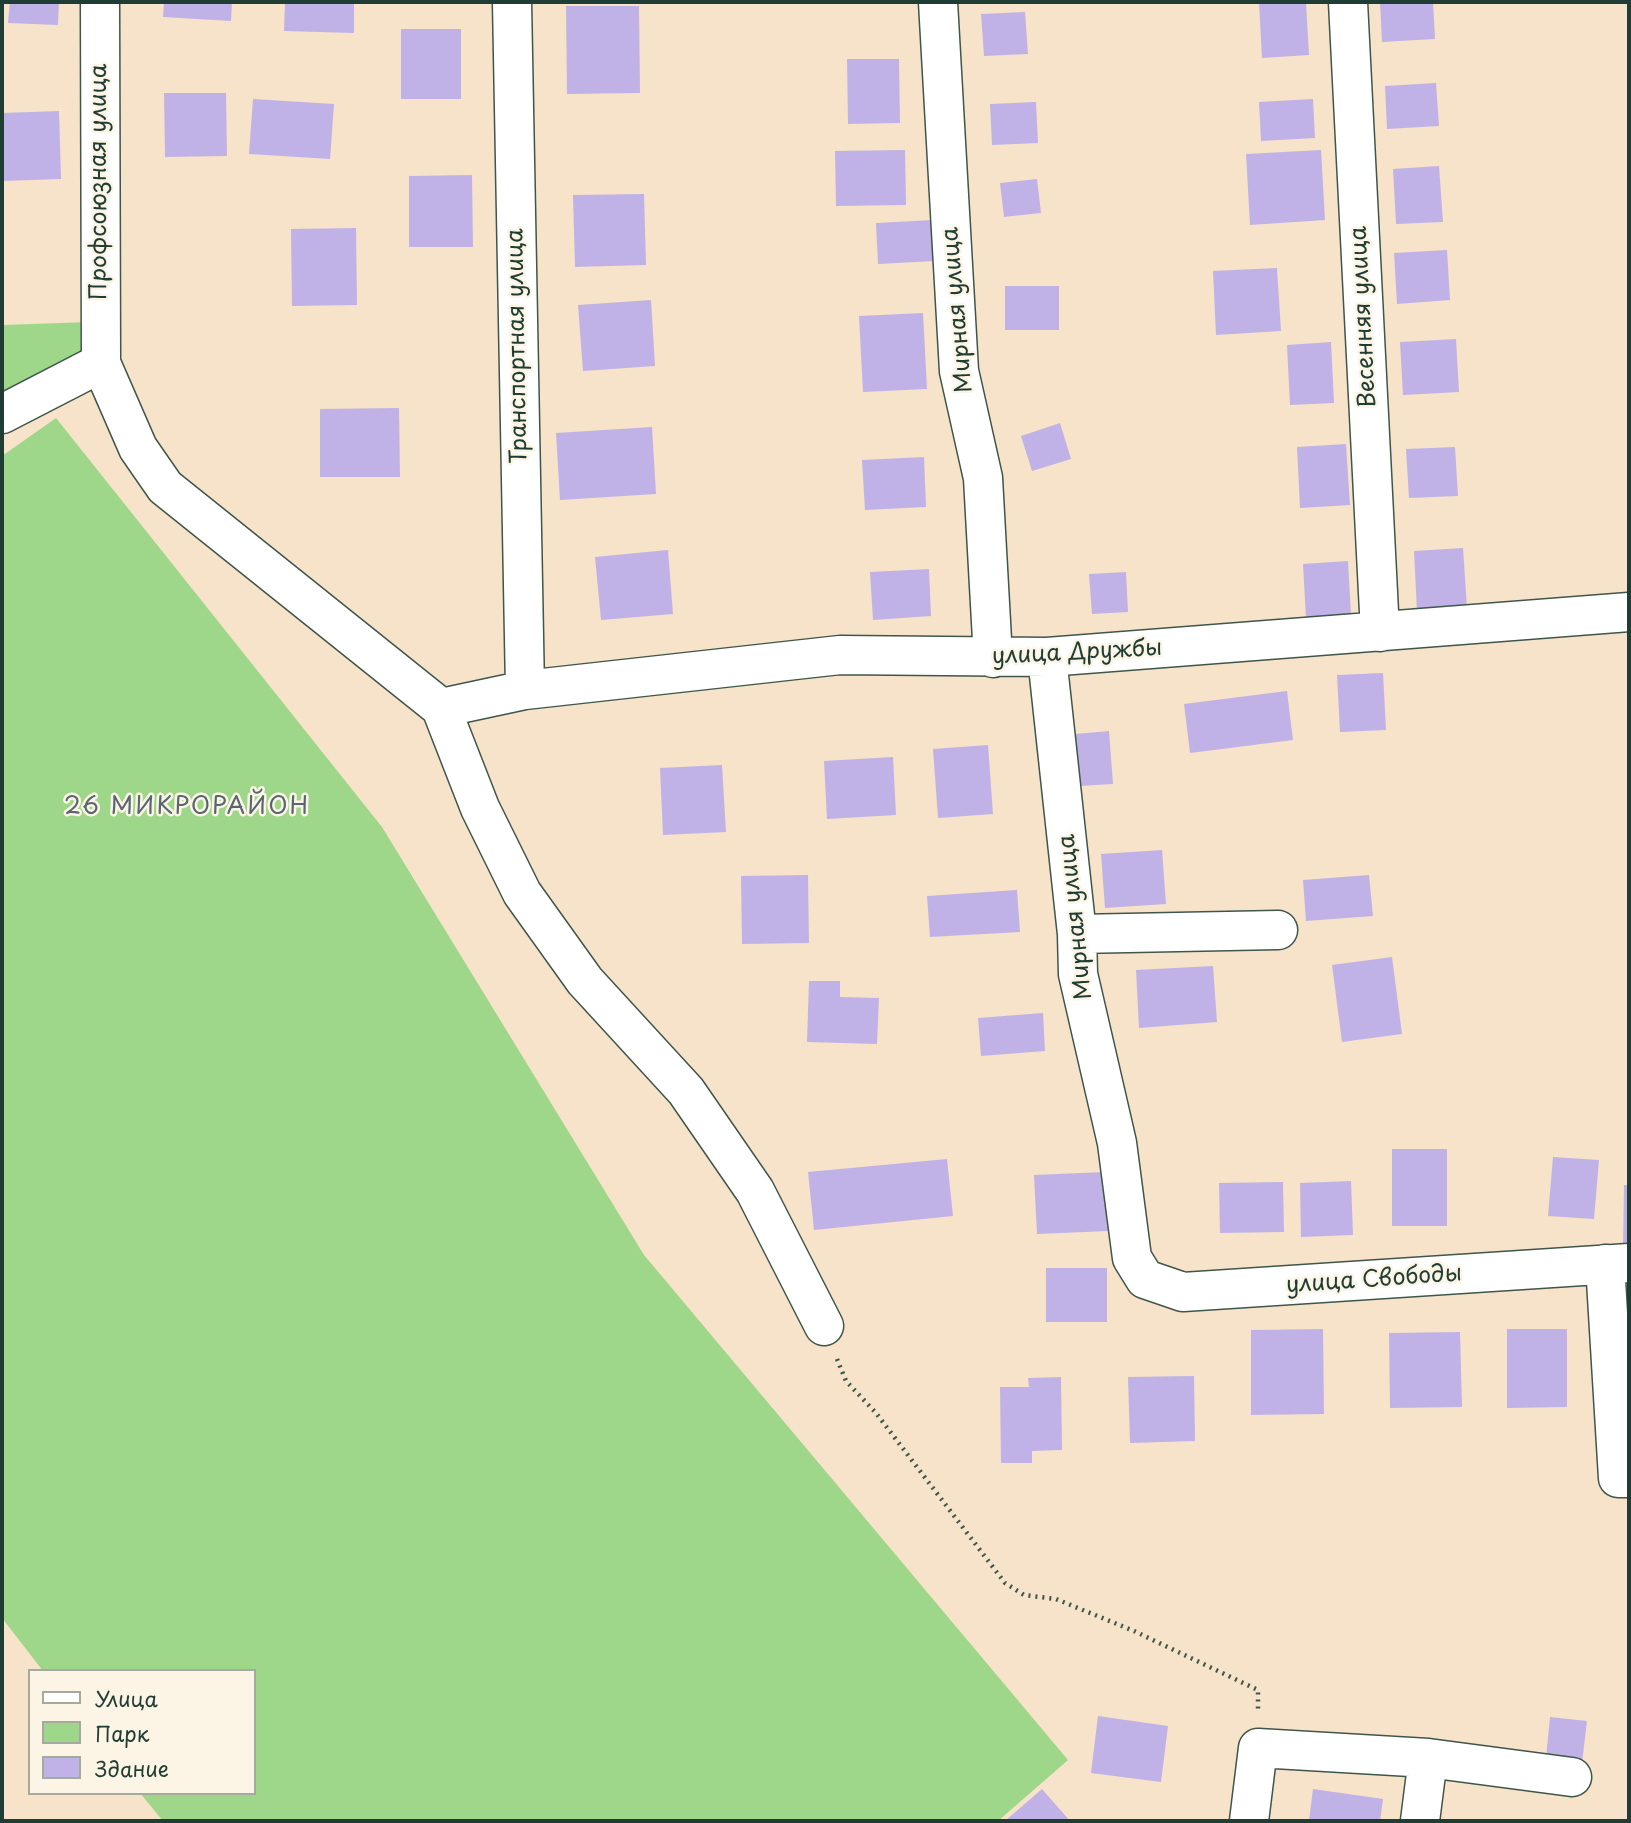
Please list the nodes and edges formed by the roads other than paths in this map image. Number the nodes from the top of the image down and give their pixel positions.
1 (100, 2) edge
2 (512, 2) edge
3 (938, 2) edge
4 (1348, 2) edge
5 (101, 363) junction
6 (2, 414) edge
7 (1629, 611) edge
8 (1380, 632) junction
9 (1047, 657) junction
10 (993, 658) junction
11 (525, 690) junction
12 (441, 708) junction
13 (1278, 930) dead end
14 (1077, 934) junction
15 (1132, 1258) joint
16 (1617, 1264) edge
17 (824, 1326) road end
18 (1629, 1478) edge
19 (1428, 1758) junction
20 (1572, 1777) dead end
21 (1249, 1821) edge
22 (1420, 1821) edge

1 - 5 street, Профсоюзная улица
2 - 11 street, Транспортная улица
3 - 10 street, Мирная улица
4 - 8 street, Весенняя улица
5 - 6 street
5 - 12 street
7 - 8 street, улица Дружбы
8 - 9 street, улица Дружбы
9 - 10 street, улица Дружбы
9 - 14 street, Мирная улица
10 - 11 street, улица Дружбы
11 - 12 street, улица Дружбы
12 - 17 street
13 - 14 street
14 - 15 street, Мирная улица
15 - 16 street, улица Свободы
16 - 18 street
19 - 20 street
19 - 21 street
19 - 22 street

